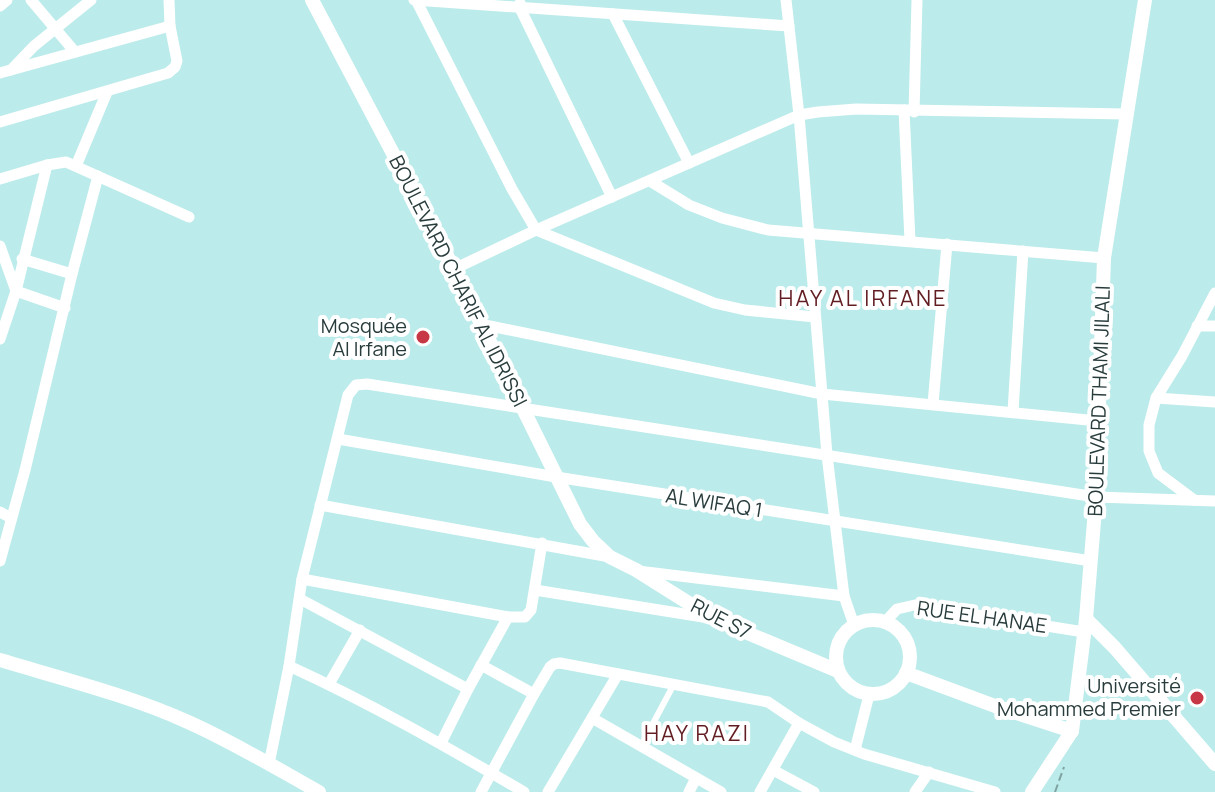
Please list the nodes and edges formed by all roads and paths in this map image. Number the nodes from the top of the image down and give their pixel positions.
1 (7, 0) edge
2 (31, 0) edge
3 (91, 0) edge
4 (169, 0) edge
5 (312, 0) edge
6 (415, 0) edge
7 (786, 0) edge
8 (917, 0) edge
9 (1145, 0) edge
10 (520, 4) edge
11 (0, 6) edge
12 (613, 14) junction
13 (170, 26) junction
14 (789, 26) junction
15 (56, 29) junction
16 (75, 52) junction
17 (6, 72) edge
18 (107, 92) junction
19 (909, 111) junction
20 (1126, 114) junction
21 (799, 115) junction
22 (0, 122) edge
23 (689, 163) junction
24 (47, 165) junction
25 (76, 166) junction
26 (98, 176) junction
27 (0, 179) edge
28 (650, 181) junction
29 (612, 197) junction
30 (189, 217) dead end
31 (536, 230) junction
32 (807, 234) junction
33 (910, 241) junction
34 (947, 244) junction
35 (1023, 251) junction
36 (1, 254) edge
37 (1104, 258) junction
38 (22, 259) junction
39 (454, 269) junction
40 (72, 274) junction
41 (16, 291) junction
42 (1215, 293) edge
43 (65, 308) junction
44 (815, 317) junction
45 (480, 324) junction
46 (1197, 326) junction
47 (1215, 326) edge
48 (0, 339) edge
49 (822, 394) junction
50 (1156, 398) junction
51 (1215, 402) edge
52 (933, 404) junction
53 (523, 408) junction
54 (1013, 411) junction
55 (1098, 421) junction
56 (338, 439) junction
57 (827, 455) junction
58 (556, 477) junction
59 (1096, 497) junction
60 (1194, 500) junction
61 (1215, 501) edge
62 (320, 505) junction
63 (6, 515) edge
64 (834, 522) junction
65 (542, 543) junction
66 (610, 557) junction
67 (0, 561) edge
68 (1091, 561) junction
69 (636, 570) junction
70 (302, 579) junction
71 (535, 590) junction
72 (844, 596) junction
73 (300, 599) junction
74 (508, 617) junction
75 (714, 619) junction
76 (885, 622) junction
77 (854, 625) junction
78 (1085, 626) junction
79 (360, 630) junction
80 (0, 660) edge
81 (481, 665) junction
82 (289, 666) junction
83 (838, 671) junction
84 (906, 673) junction
85 (618, 674) junction
86 (329, 684) junction
87 (674, 684) junction
88 (468, 689) junction
89 (534, 694) junction
90 (869, 695) junction
91 (592, 718) junction
92 (799, 723) junction
93 (1072, 731) junction
94 (441, 743) junction
95 (641, 746) junction
96 (855, 750) junction
97 (269, 764) junction
98 (1215, 764) edge
99 (773, 770) junction
100 (929, 772) junction
101 (491, 773) junction
102 (696, 778) junction
103 (319, 792) edge
104 (481, 792) edge
105 (524, 792) edge
106 (548, 792) edge
107 (689, 792) edge
108 (721, 792) edge
109 (760, 792) edge
110 (814, 792) edge
111 (915, 792) edge
112 (995, 792) edge
113 (1032, 792) edge

1 - 11 street
2 - 15 street
3 - 15 street
4 - 13 street
5 - 39 street, BOULEVARD CHARIF AL IDRISSI
6 - 10 street
6 - 31 street
7 - 14 street
8 - 19 street
9 - 20 street, BOULEVARD THAMI JILALI
10 - 12 street
10 - 29 street
12 - 14 street
12 - 23 street
13 - 16 street
13 - 18 street
14 - 21 street
15 - 16 street
15 - 17 street
16 - 17 street
18 - 22 street
18 - 25 street
19 - 20 street
19 - 21 street
19 - 33 street
20 - 37 street, BOULEVARD THAMI JILALI
21 - 23 street
21 - 32 street
23 - 28 street
24 - 25 street
24 - 27 street
24 - 38 street
25 - 26 street
26 - 30 street
26 - 40 street
28 - 29 street
28 - 32 street
29 - 31 street
31 - 39 street
31 - 44 street
32 - 33 street
32 - 44 street
33 - 34 street
34 - 35 street
34 - 52 street
35 - 37 street
35 - 54 street
36 - 41 street
37 - 55 street, BOULEVARD THAMI JILALI
38 - 40 street
38 - 41 street
39 - 45 street, BOULEVARD CHARIF AL IDRISSI
40 - 43 street
41 - 43 street
41 - 48 street
42 - 46 street
43 - 63 street
44 - 49 street
45 - 49 street
45 - 53 street, BOULEVARD CHARIF AL IDRISSI
46 - 47 street
46 - 50 street
49 - 52 street
49 - 57 street
50 - 51 street
50 - 60 street
52 - 54 street
53 - 56 street
53 - 57 street
53 - 58 street, BOULEVARD CHARIF AL IDRISSI
54 - 55 street
55 - 59 street, BOULEVARD THAMI JILALI
56 - 58 street, AL WIFAQ 1
56 - 62 street
57 - 59 street
57 - 64 street
58 - 64 street, AL WIFAQ 1
58 - 66 street, BOULEVARD CHARIF AL IDRISSI
59 - 60 street
59 - 68 street, BOULEVARD THAMI JILALI
60 - 61 street
62 - 65 street
62 - 70 street
63 - 67 street
64 - 68 street, AL WIFAQ 1
64 - 72 street
65 - 66 street
65 - 71 street
66 - 69 street, RUE S7
68 - 78 street, BOULEVARD THAMI JILALI
69 - 72 street
69 - 75 street, RUE S7
70 - 73 street
70 - 74 street
71 - 74 street
71 - 75 street
72 - 77 street
73 - 79 street
73 - 82 street
74 - 81 street
75 - 83 street, RUE S7
76 - 77 street
76 - 78 street, RUE EL HANAE
76 - 84 street
77 - 83 street
78 - 93 street, BOULEVARD THAMI JILALI
78 - 98 street
79 - 86 street
79 - 88 street
80 - 97 street
81 - 88 street
81 - 89 street
82 - 86 street
82 - 97 street
83 - 90 street
84 - 90 street
84 - 93 street
85 - 87 street
85 - 89 street
85 - 91 street
86 - 94 street
87 - 92 street
87 - 95 lane
88 - 94 street
89 - 101 street
90 - 96 street
91 - 95 street
91 - 106 street
92 - 96 street
92 - 99 street
93 - 113 street, BOULEVARD THAMI JILALI
94 - 101 street
95 - 102 street
96 - 100 street
97 - 103 street
99 - 109 street
99 - 110 street
100 - 111 street
100 - 112 street
101 - 104 street
101 - 105 street
102 - 107 street
102 - 108 street

